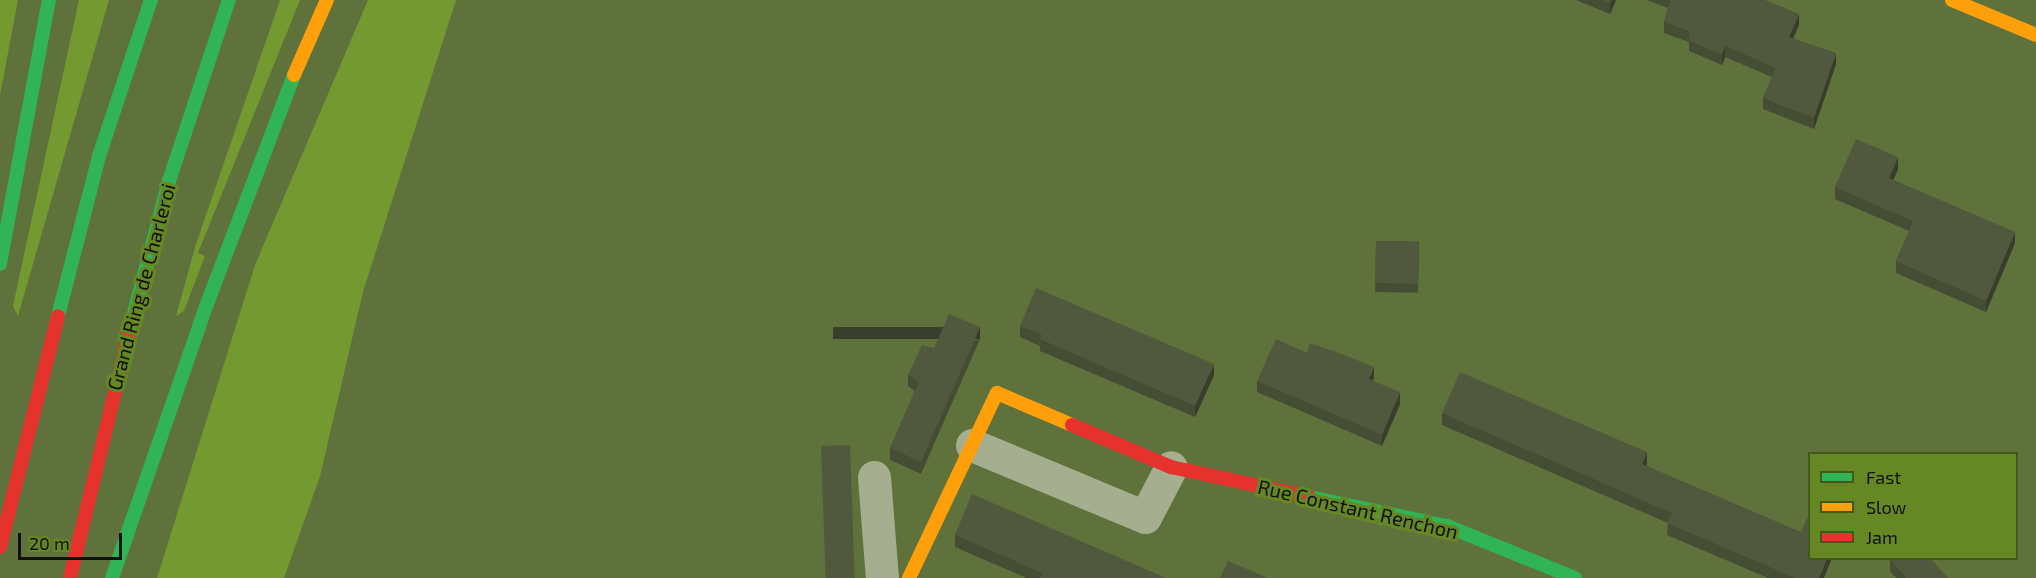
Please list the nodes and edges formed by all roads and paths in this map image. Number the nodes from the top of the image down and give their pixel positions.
1 (49, 0) edge
2 (151, 0) edge
3 (229, 0) edge
4 (327, 0) edge
5 (1952, 0) edge
6 (2036, 34) edge
7 (0, 264) edge
8 (972, 445) junction
9 (1170, 467) junction
10 (874, 477) dead end
11 (0, 547) edge
12 (70, 578) edge
13 (112, 578) edge
14 (882, 578) edge
15 (909, 578) edge
16 (1575, 578) edge

1 - 7 main road
2 - 11 main road
3 - 12 main road, Grand Ring de Charleroi
4 - 13 main road
5 - 6 main road
8 - 9 street
8 - 9 main road, Rue Constant Renchon
8 - 15 main road, Rue Constant Renchon
9 - 16 main road, Rue Constant Renchon
10 - 14 street

